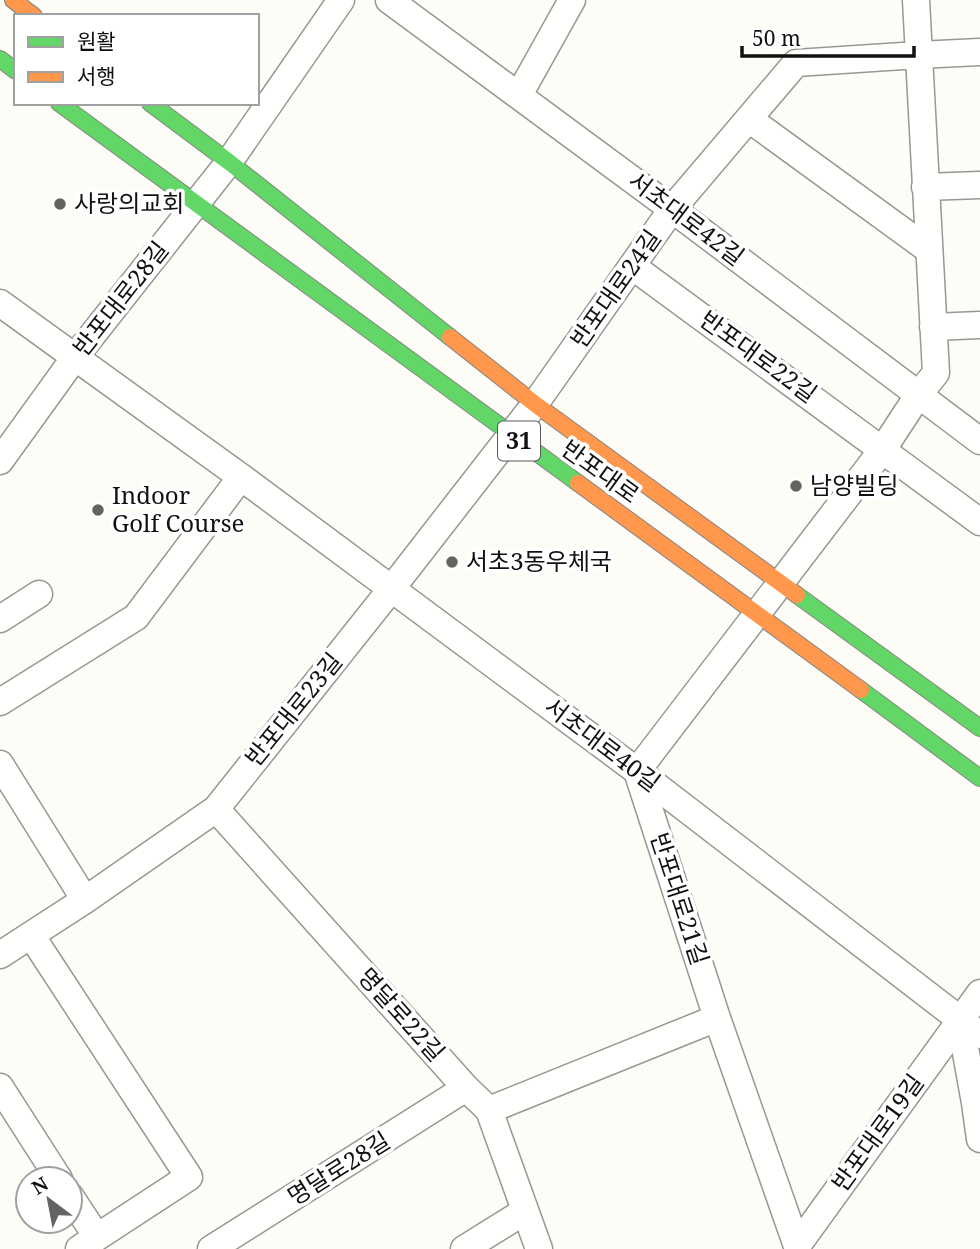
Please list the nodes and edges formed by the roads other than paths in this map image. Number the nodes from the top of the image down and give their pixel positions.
1 (13, 0) edge
2 (341, 0) edge
3 (389, 0) edge
4 (572, 0) edge
5 (916, 0) edge
6 (31, 14) edge
7 (980, 52) edge
8 (918, 55) junction
9 (519, 96) junction
10 (62, 105) edge
11 (153, 105) edge
12 (749, 119) junction
13 (229, 162) junction
14 (980, 185) edge
15 (925, 187) junction
16 (196, 205) junction
17 (672, 209) junction
18 (929, 250) junction
19 (632, 266) junction
20 (0, 303) edge
21 (980, 326) edge
22 (933, 327) junction
23 (75, 357) junction
24 (919, 394) junction
25 (535, 404) junction
26 (510, 435) junction
27 (980, 441) edge
28 (883, 449) junction
29 (0, 461) edge
30 (241, 477) junction
31 (980, 522) edge
32 (781, 584) junction
33 (392, 588) junction
34 (39, 594) dead end
35 (757, 615) junction
36 (0, 619) edge
37 (0, 702) edge
38 (980, 728) edge
39 (0, 764) edge
40 (637, 771) junction
41 (980, 778) edge
42 (216, 808) junction
43 (85, 900) junction
44 (31, 934) junction
45 (0, 955) edge
46 (980, 993) edge
47 (717, 1018) junction
48 (970, 1027) edge
49 (0, 1087) edge
50 (466, 1088) junction
51 (489, 1110) junction
52 (980, 1139) edge
53 (50, 1165) edge
54 (525, 1211) junction
55 (88, 1243) edge
56 (798, 1248) edge
57 (211, 1249) edge
58 (464, 1249) edge
59 (538, 1249) edge

1 - 6 main road
2 - 13 street, 반포대로28길
3 - 9 street, 서초대로42길
4 - 9 street
5 - 8 street
7 - 8 street, 반포대로24길
8 - 12 street, 반포대로24길
8 - 15 street
9 - 17 street, 서초대로42길
10 - 16 main road, 반포대로 / 31
11 - 13 main road, 반포대로 / 31
12 - 17 street, 반포대로24길
12 - 18 street
13 - 16 street, 반포대로28길
13 - 25 main road, 반포대로 / 31
14 - 15 street
15 - 18 street
16 - 23 street, 반포대로28길
16 - 26 main road, 반포대로 / 31
17 - 19 street, 반포대로24길
17 - 24 street, 서초대로42길
18 - 22 street
19 - 25 street, 반포대로24길
19 - 28 street, 반포대로22길
20 - 23 street, 서초대로40길
21 - 22 street
22 - 24 street
23 - 29 street, 반포대로28길
23 - 30 street, 서초대로40길
24 - 27 street, 서초대로42길
24 - 28 street
25 - 26 street, 반포대로24길
25 - 32 main road, 반포대로 / 31
26 - 33 street, 반포대로23길
26 - 35 main road, 반포대로 / 31
28 - 31 street, 반포대로22길
28 - 32 street
30 - 33 street, 서초대로40길
30 - 37 street
32 - 35 street
32 - 38 main road, 반포대로 / 31
33 - 40 street, 서초대로40길
33 - 42 street, 반포대로23길
34 - 36 street
35 - 40 street
35 - 41 main road, 반포대로 / 31
39 - 43 street
40 - 47 street, 반포대로21길
40 - 48 street, 서초대로40길
42 - 43 street, 반포대로23길
42 - 50 street, 명달로22길
43 - 44 street, 반포대로23길
44 - 45 street, 반포대로23길
44 - 55 street
46 - 48 street, 반포대로19길
47 - 51 street
47 - 56 street, 반포대로21길
48 - 52 street
48 - 56 street, 반포대로19길
49 - 53 street
50 - 51 street, 명달로22길
50 - 57 street, 명달로28길
51 - 54 street, 명달로22길
54 - 58 street
54 - 59 street, 명달로22길

